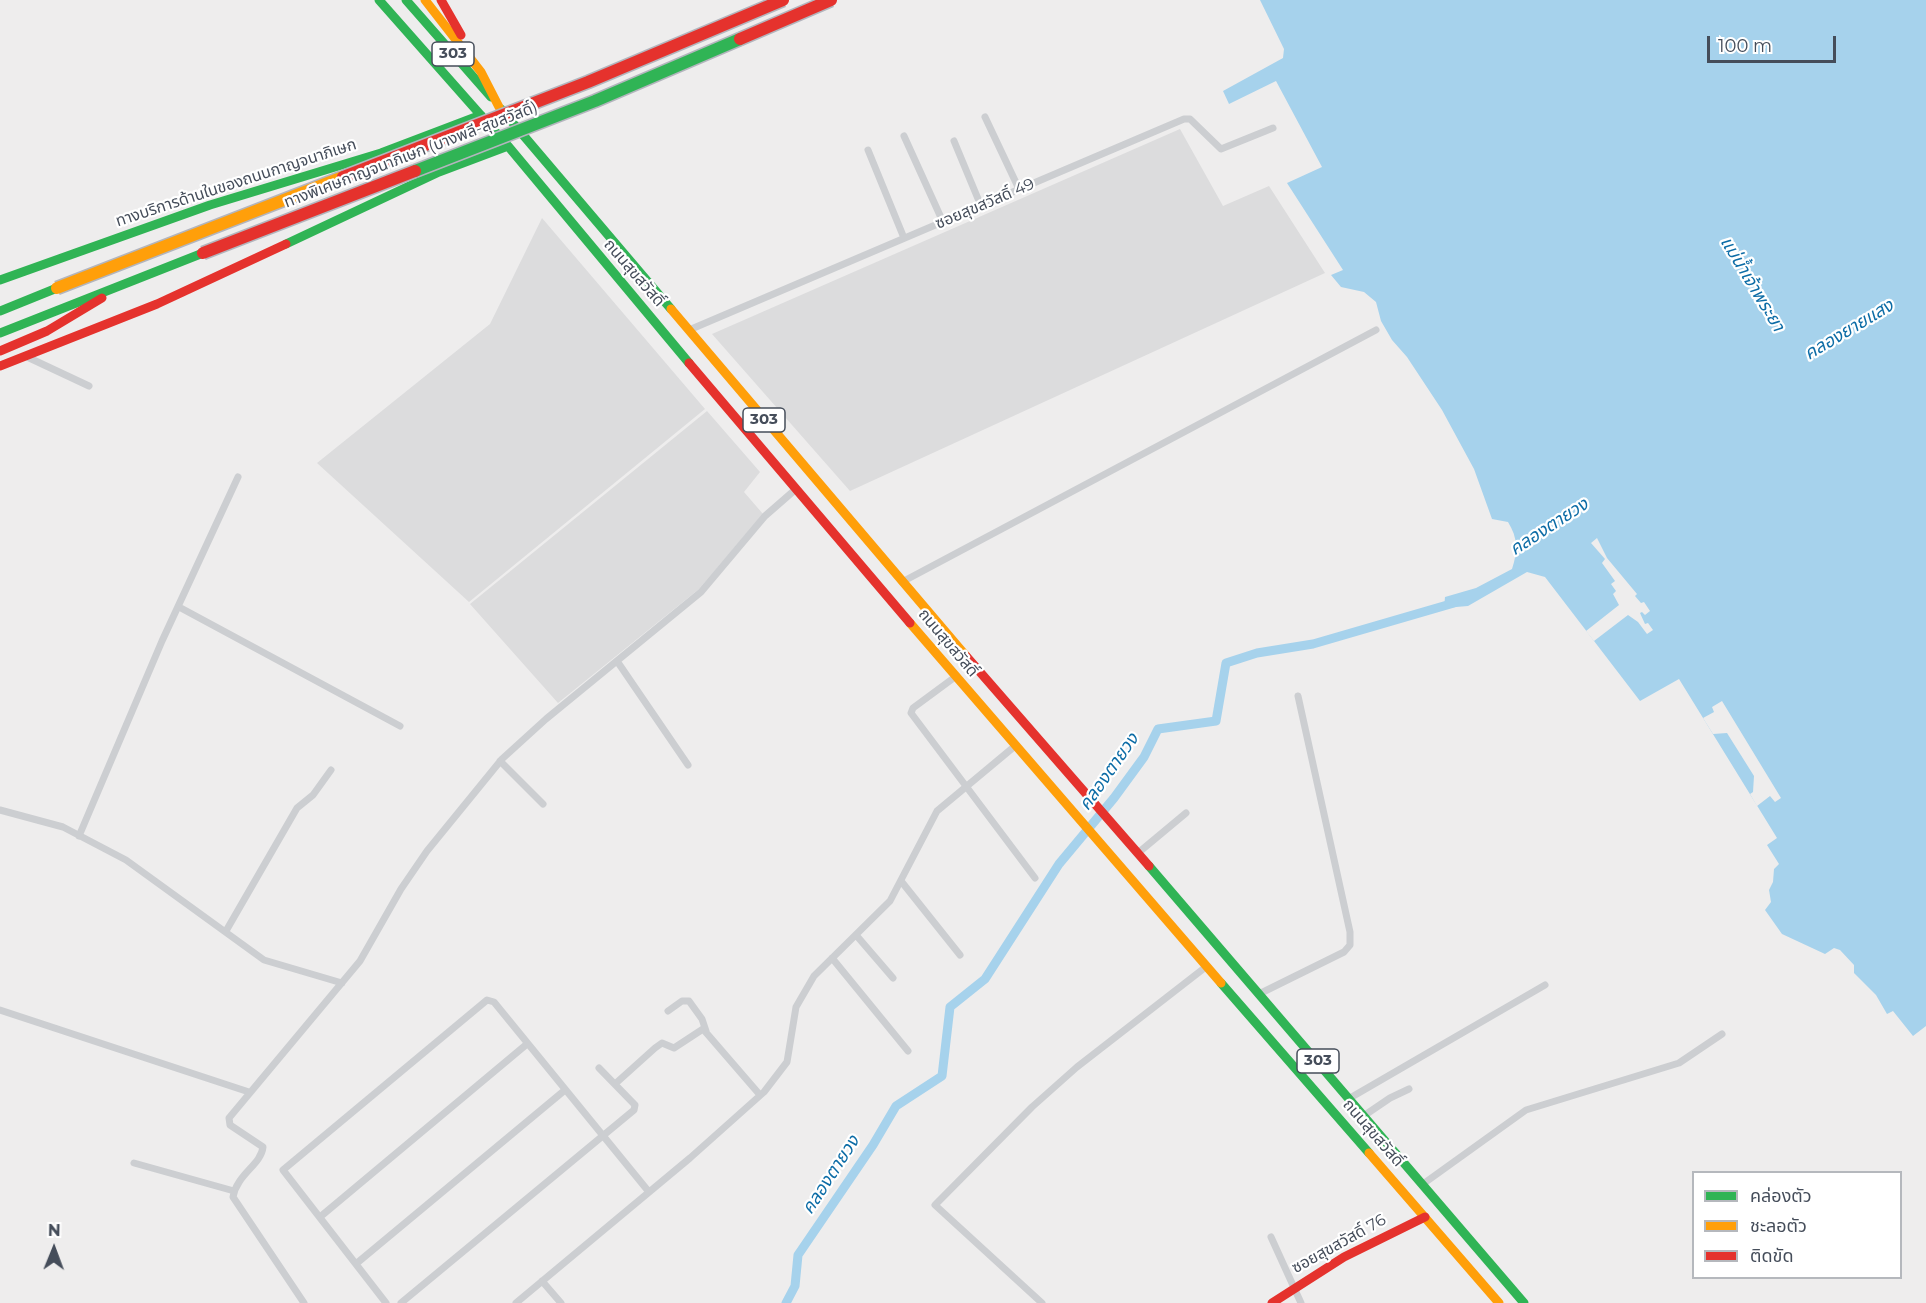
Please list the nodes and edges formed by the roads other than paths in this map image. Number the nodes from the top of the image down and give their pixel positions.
1 (379, 0) edge
2 (406, 0) edge
3 (425, 0) edge
4 (441, 0) edge
5 (783, 0) edge
6 (831, 0) edge
7 (481, 72) junction
8 (499, 107) junction
9 (481, 115) junction
10 (985, 117) dead end
11 (1274, 128) dead end
12 (904, 136) dead end
13 (954, 141) dead end
14 (508, 146) junction
15 (868, 150) dead end
16 (1019, 189) junction
17 (981, 206) junction
18 (943, 222) junction
19 (904, 238) junction
20 (0, 280) edge
21 (123, 284) junction
22 (57, 288) junction
23 (0, 303) edge
24 (0, 310) edge
25 (688, 330) junction
26 (1376, 330) dead end
27 (0, 333) edge
28 (0, 351) edge
29 (25, 356) junction
30 (0, 366) edge
31 (89, 386) dead end
32 (238, 477) dead end
33 (796, 489) junction
34 (902, 582) junction
35 (179, 607) junction
36 (617, 661) junction
37 (955, 677) junction
38 (1298, 696) dead end
39 (400, 726) dead end
40 (1032, 731) junction
41 (1015, 746) junction
42 (500, 761) junction
43 (688, 765) dead end
44 (331, 770) dead end
45 (966, 787) junction
46 (543, 804) dead end
47 (0, 810) edge
48 (1186, 813) dead end
49 (79, 836) junction
50 (1138, 854) junction
51 (1035, 878) dead end
52 (901, 881) junction
53 (226, 931) junction
54 (856, 935) junction
55 (960, 955) dead end
56 (832, 958) junction
57 (1207, 966) junction
58 (893, 978) dead end
59 (342, 983) junction
60 (1545, 985) dead end
61 (1259, 994) junction
62 (0, 1010) edge
63 (668, 1011) dead end
64 (706, 1031) junction
65 (1722, 1034) dead end
66 (527, 1044) junction
67 (908, 1051) dead end
68 (599, 1068) dead end
69 (615, 1084) junction
70 (1410, 1089) dead end
71 (565, 1090) junction
72 (249, 1092) junction
73 (760, 1095) junction
74 (1350, 1098) junction
75 (1365, 1115) junction
76 (603, 1134) junction
77 (134, 1163) dead end
78 (1423, 1184) junction
79 (234, 1191) junction
80 (649, 1192) junction
81 (320, 1217) junction
82 (1425, 1217) junction
83 (1271, 1237) dead end
84 (357, 1263) junction
85 (542, 1281) junction
86 (1293, 1289) junction
87 (304, 1303) edge
88 (386, 1303) edge
89 (401, 1303) edge
90 (516, 1303) edge
91 (561, 1303) edge
92 (1042, 1303) edge
93 (1272, 1303) edge
94 (1300, 1303) edge
95 (1499, 1303) edge
96 (1524, 1303) edge

1 - 9 main road, ถนนสุขสวัสดิ์ / 303
2 - 8 main road, ถนนสุขสวัสดิ์ / 303
3 - 7 main road
4 - 7 main road
5 - 22 main road, ทางพิเศษกาญจนาภิเษก (บางพลี-สุขสวัสดิ์), bridge
6 - 21 main road, ทางพิเศษกาญจนาภิเษก (บางพลี-สุขสวัสดิ์), bridge
7 - 8 main road
8 - 9 main road, ทางบริการด้านในของถนนกาญจนาภิเษก
8 - 25 main road, ถนนสุขสวัสดิ์ / 303
9 - 14 main road, ถนนสุขสวัสดิ์ / 303
9 - 20 main road, ทางบริการด้านในของถนนกาญจนาภิเษก
10 - 16 street
11 - 16 street, ซอยสุขสวัสดิ์ 49
12 - 18 street
13 - 17 street
14 - 29 main road
14 - 33 main road, ถนนสุขสวัสดิ์ / 303
15 - 19 street
16 - 17 street, ซอยสุขสวัสดิ์ 49
17 - 18 street, ซอยสุขสวัสดิ์ 49
18 - 19 street, ซอยสุขสวัสดิ์ 49
19 - 25 street, ซอยสุขสวัสดิ์ 49
21 - 27 main road, ทางพิเศษกาญจนาภิเษก (บางพลี-สุขสวัสดิ์)
21 - 28 main road
22 - 23 main road
22 - 24 main road, ทางพิเศษกาญจนาภิเษก (บางพลี-สุขสวัสดิ์)
25 - 34 main road, ถนนสุขสวัสดิ์ / 303
26 - 34 street
29 - 30 main road
29 - 31 street
32 - 35 street
33 - 36 street
33 - 37 main road, ถนนสุขสวัสดิ์ / 303
34 - 40 main road, ถนนสุขสวัสดิ์ / 303
35 - 39 street
35 - 49 street
36 - 42 street
36 - 43 street
37 - 41 main road, ถนนสุขสวัสดิ์ / 303
37 - 45 street
38 - 61 street
40 - 41 main road
40 - 50 main road, ถนนสุขสวัสดิ์ / 303
41 - 45 street
41 - 57 main road, ถนนสุขสวัสดิ์ / 303
42 - 46 street
42 - 59 street
44 - 53 street
45 - 51 street
45 - 52 street
47 - 49 street
48 - 50 street
49 - 53 street
50 - 61 main road, ถนนสุขสวัสดิ์ / 303
52 - 54 street
52 - 55 street
53 - 59 street
54 - 56 street
54 - 58 street
56 - 67 street
56 - 73 street
57 - 82 main road, ถนนสุขสวัสดิ์ / 303
57 - 92 street
59 - 72 street
60 - 74 street
61 - 74 main road, ถนนสุขสวัสดิ์ / 303
62 - 72 street
63 - 64 street
64 - 69 street
64 - 73 street
65 - 78 street
66 - 71 street
66 - 81 street
66 - 81 street
68 - 69 street
69 - 76 street
70 - 75 street
71 - 76 street
71 - 84 street
72 - 79 street
73 - 80 street
74 - 75 main road, ถนนสุขสวัสดิ์ / 303
75 - 78 main road, ถนนสุขสวัสดิ์ / 303
76 - 80 street
76 - 89 street
77 - 79 street
78 - 96 main road, ถนนสุขสวัสดิ์ / 303
79 - 87 street
80 - 85 street
81 - 84 street
82 - 86 main road, ซอยสุขสวัสดิ์ 76
82 - 95 main road, ถนนสุขสวัสดิ์ / 303
83 - 86 street
84 - 88 street
85 - 90 street
85 - 91 street
86 - 93 main road, ซอยสุขสวัสดิ์ 76
86 - 94 street

